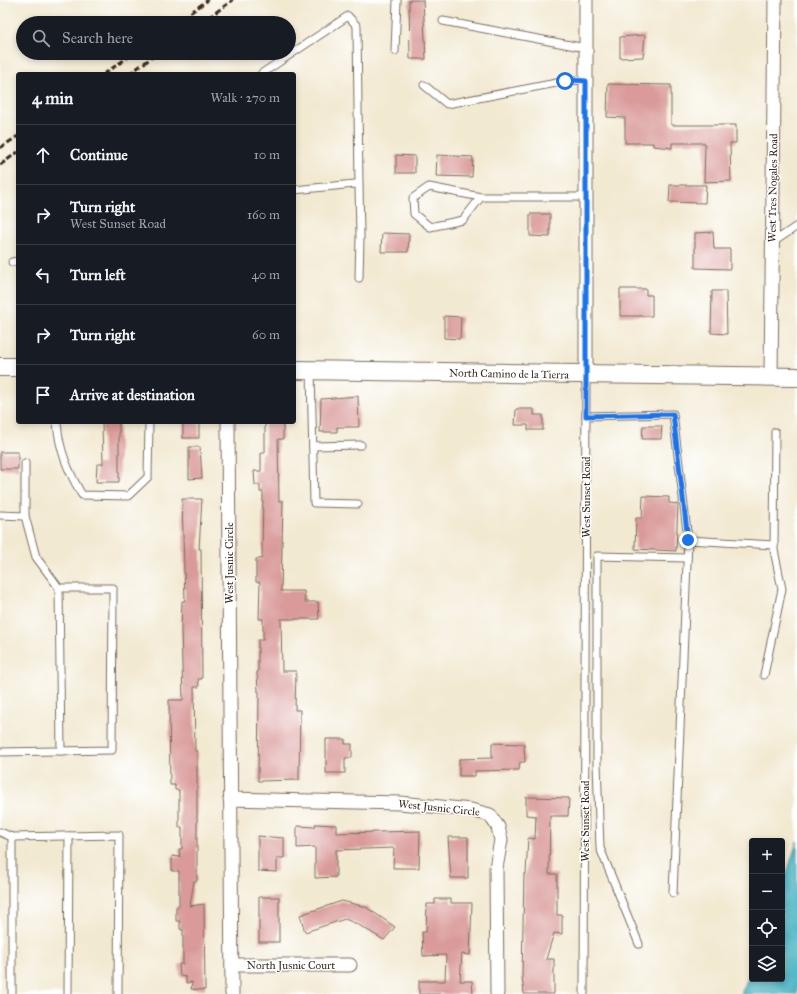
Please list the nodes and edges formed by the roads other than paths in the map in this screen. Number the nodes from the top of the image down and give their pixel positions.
1 (398, 0) edge
2 (586, 0) edge
3 (775, 0) edge
4 (443, 21) dead end
5 (586, 48) junction
6 (296, 51) edge
7 (395, 51) dead end
8 (282, 60) edge
9 (264, 72) edge
10 (586, 81) junction
11 (424, 85) dead end
12 (359, 185) junction
13 (296, 190) edge
14 (481, 197) junction
15 (586, 197) junction
16 (797, 226) edge
17 (772, 243) junction
18 (359, 278) dead end
19 (0, 367) edge
20 (16, 367) edge
21 (303, 371) edge
22 (586, 375) junction
23 (771, 377) junction
24 (797, 377) edge
25 (586, 416) junction
26 (57, 424) edge
27 (149, 424) edge
28 (228, 424) edge
29 (775, 432) dead end
30 (361, 445) dead end
31 (313, 446) junction
32 (26, 463) dead end
33 (358, 504) dead end
34 (0, 515) edge
35 (26, 516) junction
36 (688, 540) junction
37 (774, 545) junction
38 (688, 558) junction
39 (59, 588) junction
40 (764, 675) dead end
41 (61, 751) junction
42 (0, 752) edge
43 (230, 799) junction
44 (0, 832) edge
45 (69, 836) junction
46 (12, 837) junction
47 (673, 893) dead end
48 (639, 944) dead end
49 (232, 965) junction
50 (350, 965) dead end
51 (12, 994) edge
52 (68, 994) edge
53 (118, 994) edge
54 (232, 994) edge
55 (497, 994) edge
56 (584, 994) edge

1 - 7 lane
2 - 5 street, West Sunset Road
3 - 17 street, West Tres Nogales Road
4 - 5 lane
5 - 10 street, West Sunset Road
6 - 12 lane
8 - 9 lane
10 - 11 lane
10 - 15 street, West Sunset Road
12 - 13 lane
12 - 18 lane
14 - 14 lane
14 - 15 lane
15 - 22 street, West Sunset Road
16 - 17 lane
17 - 23 street, West Tres Nogales Road
19 - 20 street
21 - 22 street, North Camino de la Tierra
21 - 31 lane
22 - 23 street, North Camino de la Tierra
22 - 25 lane, West Sunset Road
23 - 24 street, North Camino de la Tierra
25 - 36 lane
25 - 56 lane, West Sunset Road
26 - 27 lane
28 - 43 street, West Jusnic Circle
29 - 37 lane
30 - 31 lane
31 - 33 lane
32 - 35 lane
34 - 35 lane
35 - 39 lane
36 - 37 lane
36 - 38 lane
37 - 40 lane
38 - 47 lane
38 - 48 lane
39 - 41 lane
39 - 41 lane
41 - 42 lane
43 - 49 street, West Jusnic Circle
43 - 55 street, West Jusnic Circle
44 - 46 lane
45 - 46 lane
45 - 52 lane
45 - 53 lane
46 - 51 lane
49 - 50 street, North Jusnic Court
49 - 54 street, West Jusnic Circle

